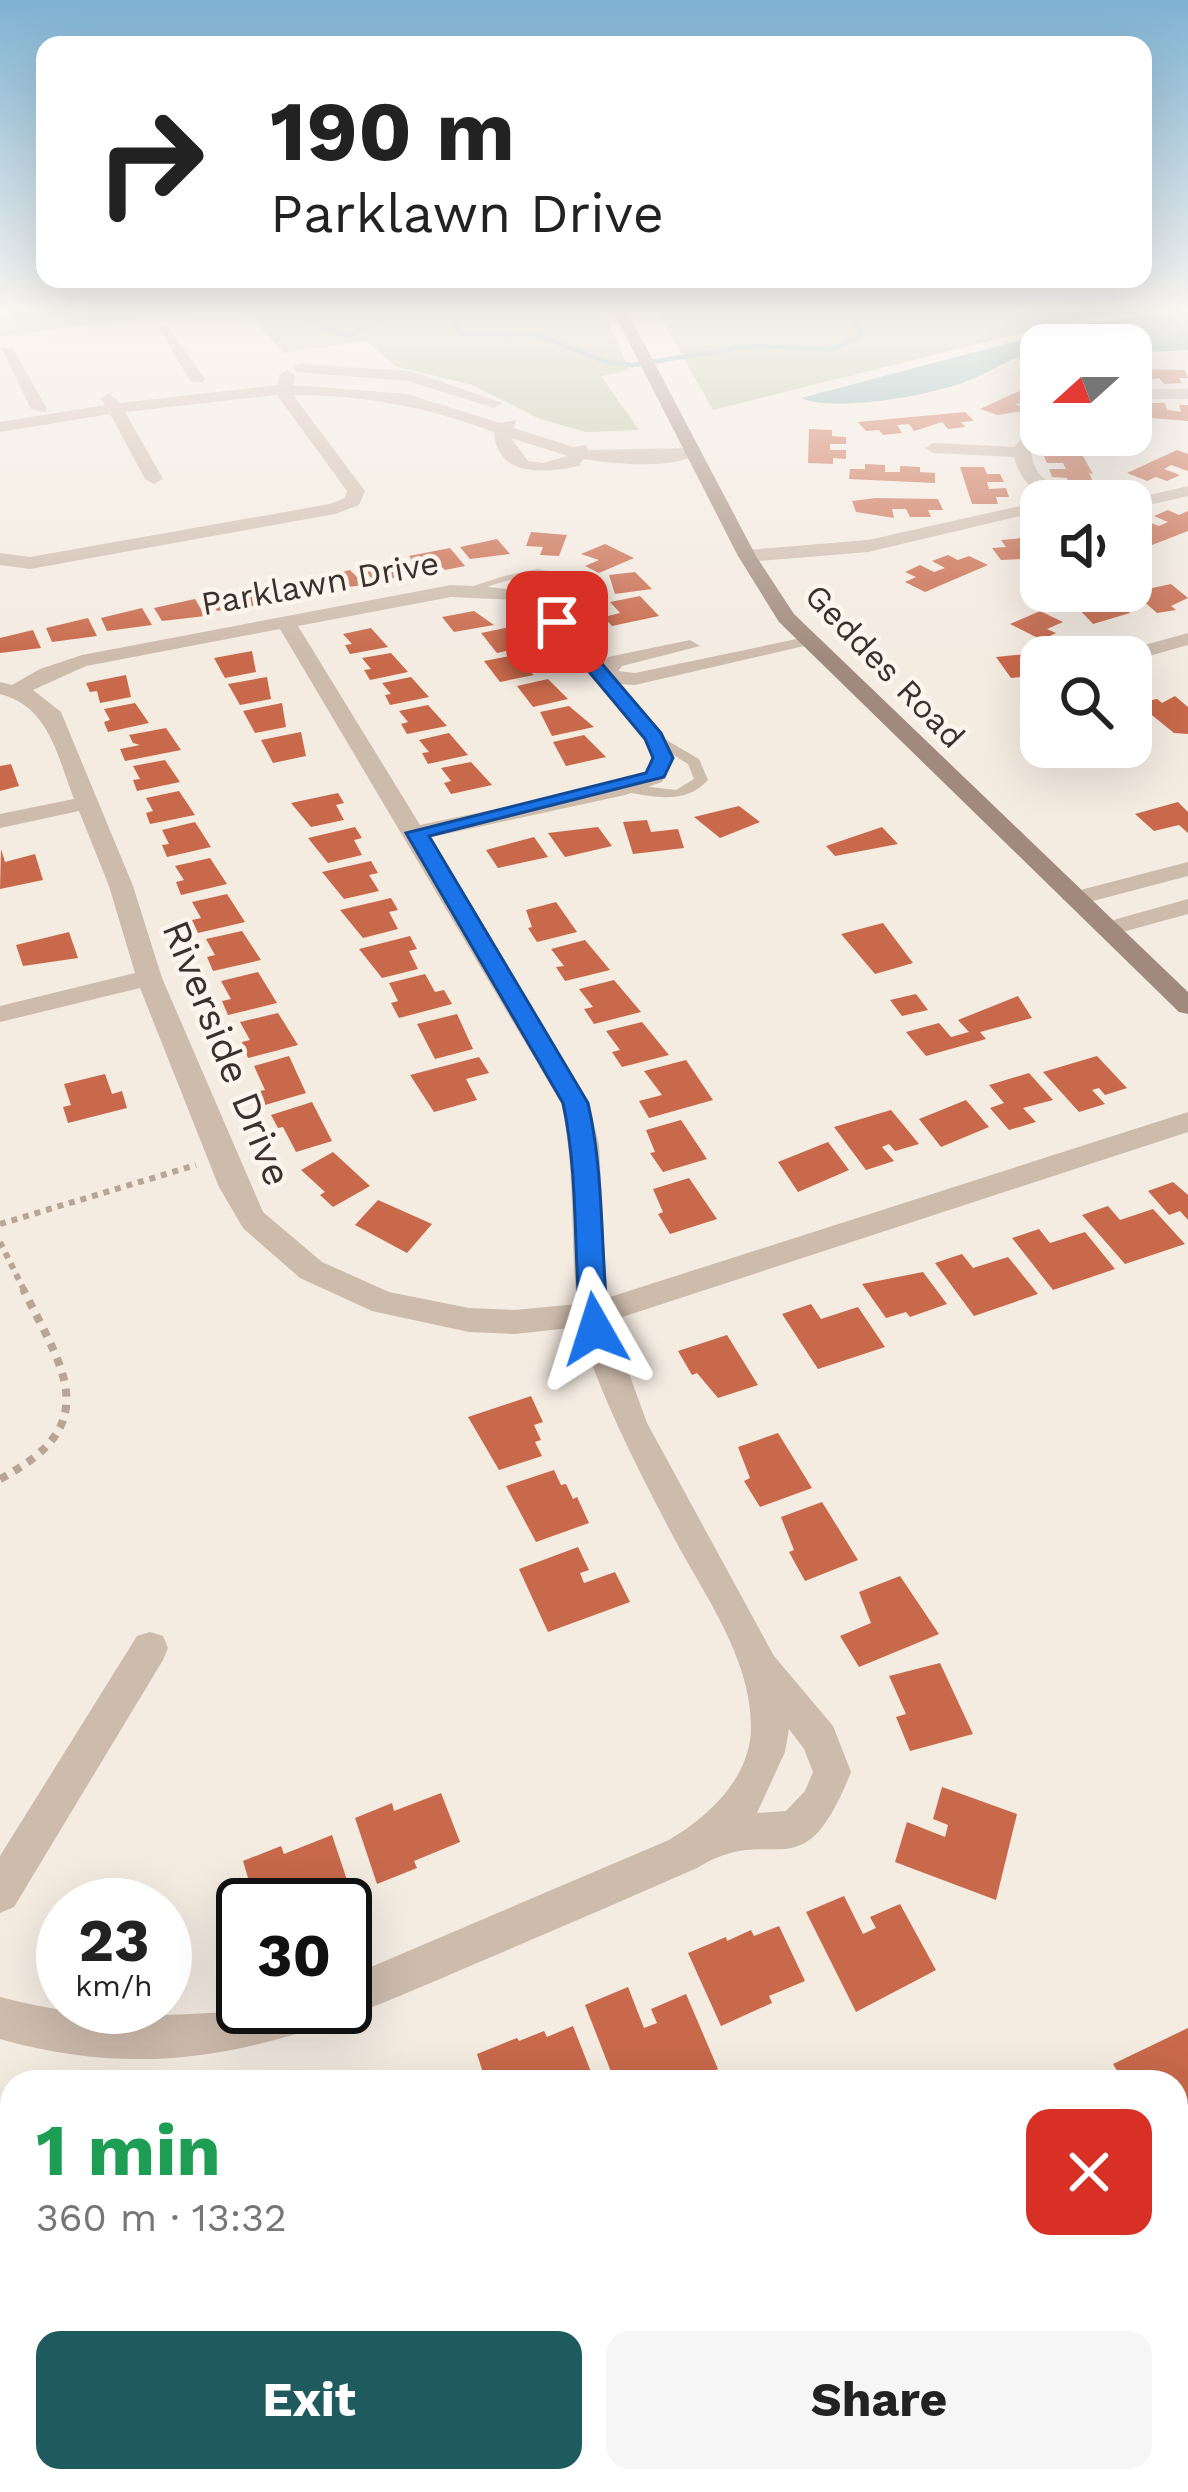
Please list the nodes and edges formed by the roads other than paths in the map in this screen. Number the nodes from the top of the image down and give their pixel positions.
1 (124, 425) edge
2 (306, 425) edge
3 (492, 425) edge
4 (510, 425) edge
5 (533, 425) edge
6 (678, 425) edge
7 (502, 430) junction
8 (688, 445) junction
9 (582, 446) junction
10 (933, 448) dead end
11 (1020, 452) edge
12 (154, 479) dead end
13 (1188, 491) edge
14 (1152, 499) edge
15 (1020, 511) edge
16 (1020, 529) edge
17 (0, 560) edge
18 (753, 565) junction
19 (467, 590) junction
20 (286, 622) junction
21 (557, 622) junction
22 (802, 634) junction
23 (1188, 639) edge
24 (1152, 649) edge
25 (603, 676) junction
26 (8, 689) edge
27 (654, 737) junction
28 (625, 788) junction
29 (87, 803) junction
30 (0, 821) edge
31 (417, 833) junction
32 (1188, 868) edge
33 (1074, 898) junction
34 (1188, 906) edge
35 (1108, 929) junction
36 (149, 978) junction
37 (1188, 1006) edge
38 (0, 1014) edge
39 (1188, 1122) edge
40 (593, 1314) junction
41 (150, 1648) dead end
42 (759, 1663) junction
43 (714, 1835) junction
44 (0, 1893) edge
45 (372, 1987) edge
46 (0, 2018) edge
47 (226, 2034) edge

1 - 12 street
2 - 17 street
3 - 7 street
4 - 7 street
5 - 9 street
6 - 8 main road, Geddes Road
7 - 9 street
7 - 9 street
8 - 9 street
8 - 18 main road, Geddes Road
10 - 11 street
13 - 14 street
15 - 18 street
16 - 18 street
18 - 22 main road, Geddes Road
19 - 20 street, Parklawn Drive
19 - 21 street, Parklawn Drive
19 - 21 lane
20 - 26 street, Parklawn Drive
20 - 31 street
21 - 25 street, Parklawn Drive
22 - 25 street
22 - 33 main road, Geddes Road
23 - 24 street
25 - 27 street, Parklawn Drive
26 - 29 street, Riverside Drive
27 - 28 street
27 - 28 lane
28 - 31 street
29 - 30 street
29 - 36 street, Riverside Drive
31 - 40 street
32 - 33 street
33 - 35 main road, Geddes Road
34 - 35 street
35 - 37 main road, Geddes Road
36 - 38 street
36 - 40 street, Riverside Drive
39 - 40 street, Riverside Drive
40 - 42 street
41 - 44 street
42 - 43 street
42 - 43 street
43 - 45 street
46 - 47 street

